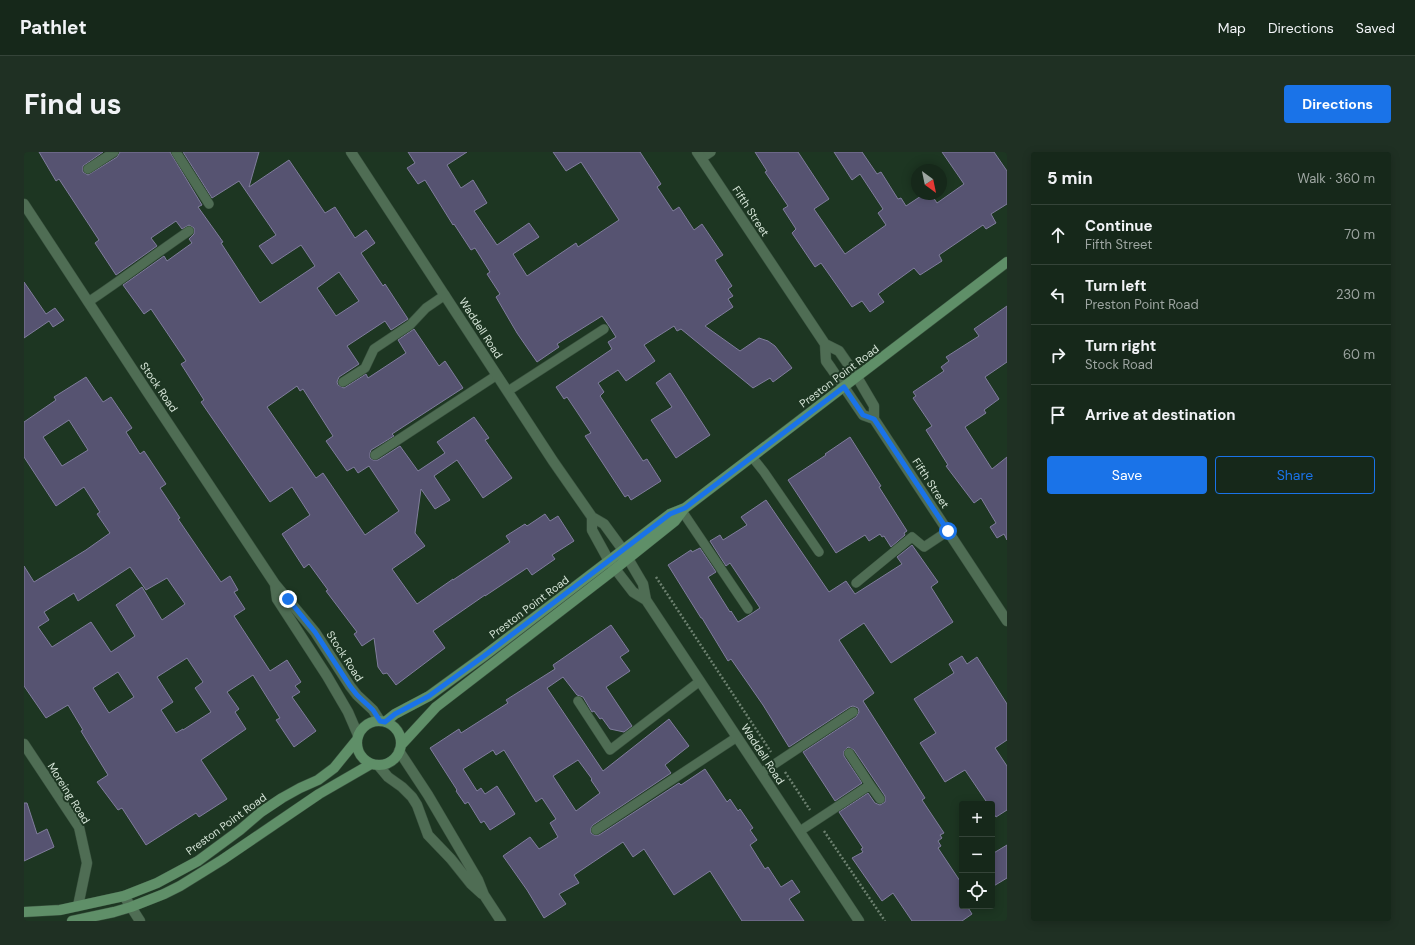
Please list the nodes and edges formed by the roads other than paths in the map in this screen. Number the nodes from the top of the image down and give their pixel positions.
1 (114, 152) edge
2 (176, 152) edge
3 (351, 152) edge
4 (711, 152) edge
5 (700, 155) edge
6 (88, 170) dead end
7 (24, 204) edge
8 (209, 204) dead end
9 (190, 231) dead end
10 (1007, 262) edge
11 (445, 295) junction
12 (88, 302) junction
13 (604, 329) dead end
14 (824, 344) junction
15 (497, 375) junction
16 (857, 377) junction
17 (343, 382) dead end
18 (844, 387) junction
19 (508, 391) junction
20 (874, 419) junction
21 (375, 455) dead end
22 (752, 457) junction
23 (683, 509) junction
24 (592, 517) junction
25 (948, 531) junction
26 (819, 552) dead end
27 (626, 554) junction
28 (612, 565) junction
29 (856, 583) dead end
30 (275, 584) junction
31 (646, 600) junction
32 (748, 609) dead end
33 (1007, 621) edge
34 (700, 681) junction
35 (578, 700) dead end
36 (853, 712) dead end
37 (383, 721) junction
38 (737, 737) junction
39 (357, 738) junction
40 (24, 744) edge
41 (400, 748) junction
42 (849, 753) dead end
43 (375, 764) junction
44 (761, 773) junction
45 (870, 785) junction
46 (880, 799) dead end
47 (596, 830) dead end
48 (800, 831) junction
49 (484, 895) junction
50 (124, 896) junction
51 (78, 906) junction
52 (131, 907) junction
53 (24, 912) edge
54 (72, 921) edge
55 (140, 921) edge
56 (501, 921) edge
57 (859, 921) edge

1 - 6 lane
2 - 8 lane
3 - 11 street, Waddell Road
4 - 5 lane
5 - 14 street, Fifth Street
7 - 12 street, Stock Road
9 - 12 lane
10 - 16 main road, Preston Point Road
11 - 15 street, Waddell Road
11 - 17 lane
12 - 30 street, Stock Road
13 - 19 lane
14 - 16 street, Fifth Street
14 - 18 street, Fifth Street
15 - 19 street, Waddell Road
15 - 21 lane
16 - 18 main road, Preston Point Road
16 - 20 street, Fifth Street
18 - 20 street, Fifth Street
18 - 22 main road, Preston Point Road
19 - 24 street, Waddell Road
20 - 25 street, Fifth Street
22 - 23 main road, Preston Point Road
22 - 26 lane
23 - 27 main road, Preston Point Road
23 - 32 lane
24 - 27 street, Waddell Road
24 - 28 street, Waddell Road
25 - 29 lane
25 - 33 street, Fifth Street
27 - 28 main road, Preston Point Road
27 - 31 street, Waddell Road
28 - 31 street, Waddell Road
28 - 37 main road, Preston Point Road
28 - 41 main road, Preston Point Road
30 - 37 street, Stock Road
30 - 39 street, Stock Road
31 - 34 street, Waddell Road
34 - 35 lane
34 - 38 street, Waddell Road
36 - 44 lane
37 - 39 main road
37 - 41 main road, Stock Road
38 - 44 street, Waddell Road
38 - 47 lane
39 - 43 main road, Stock Road
39 - 50 main road, Preston Point Road
40 - 51 street, Moreing Road
41 - 43 main road
41 - 49 street, Stock Road
42 - 45 lane
43 - 49 street, Stock Road
43 - 52 main road
44 - 48 street, Waddell Road
45 - 46 lane
45 - 48 lane
48 - 57 street, Waddell Road
49 - 56 street, Stock Road
50 - 51 main road, Preston Point Road
50 - 52 street
51 - 53 main road, Preston Point Road
52 - 54 main road
52 - 55 street

